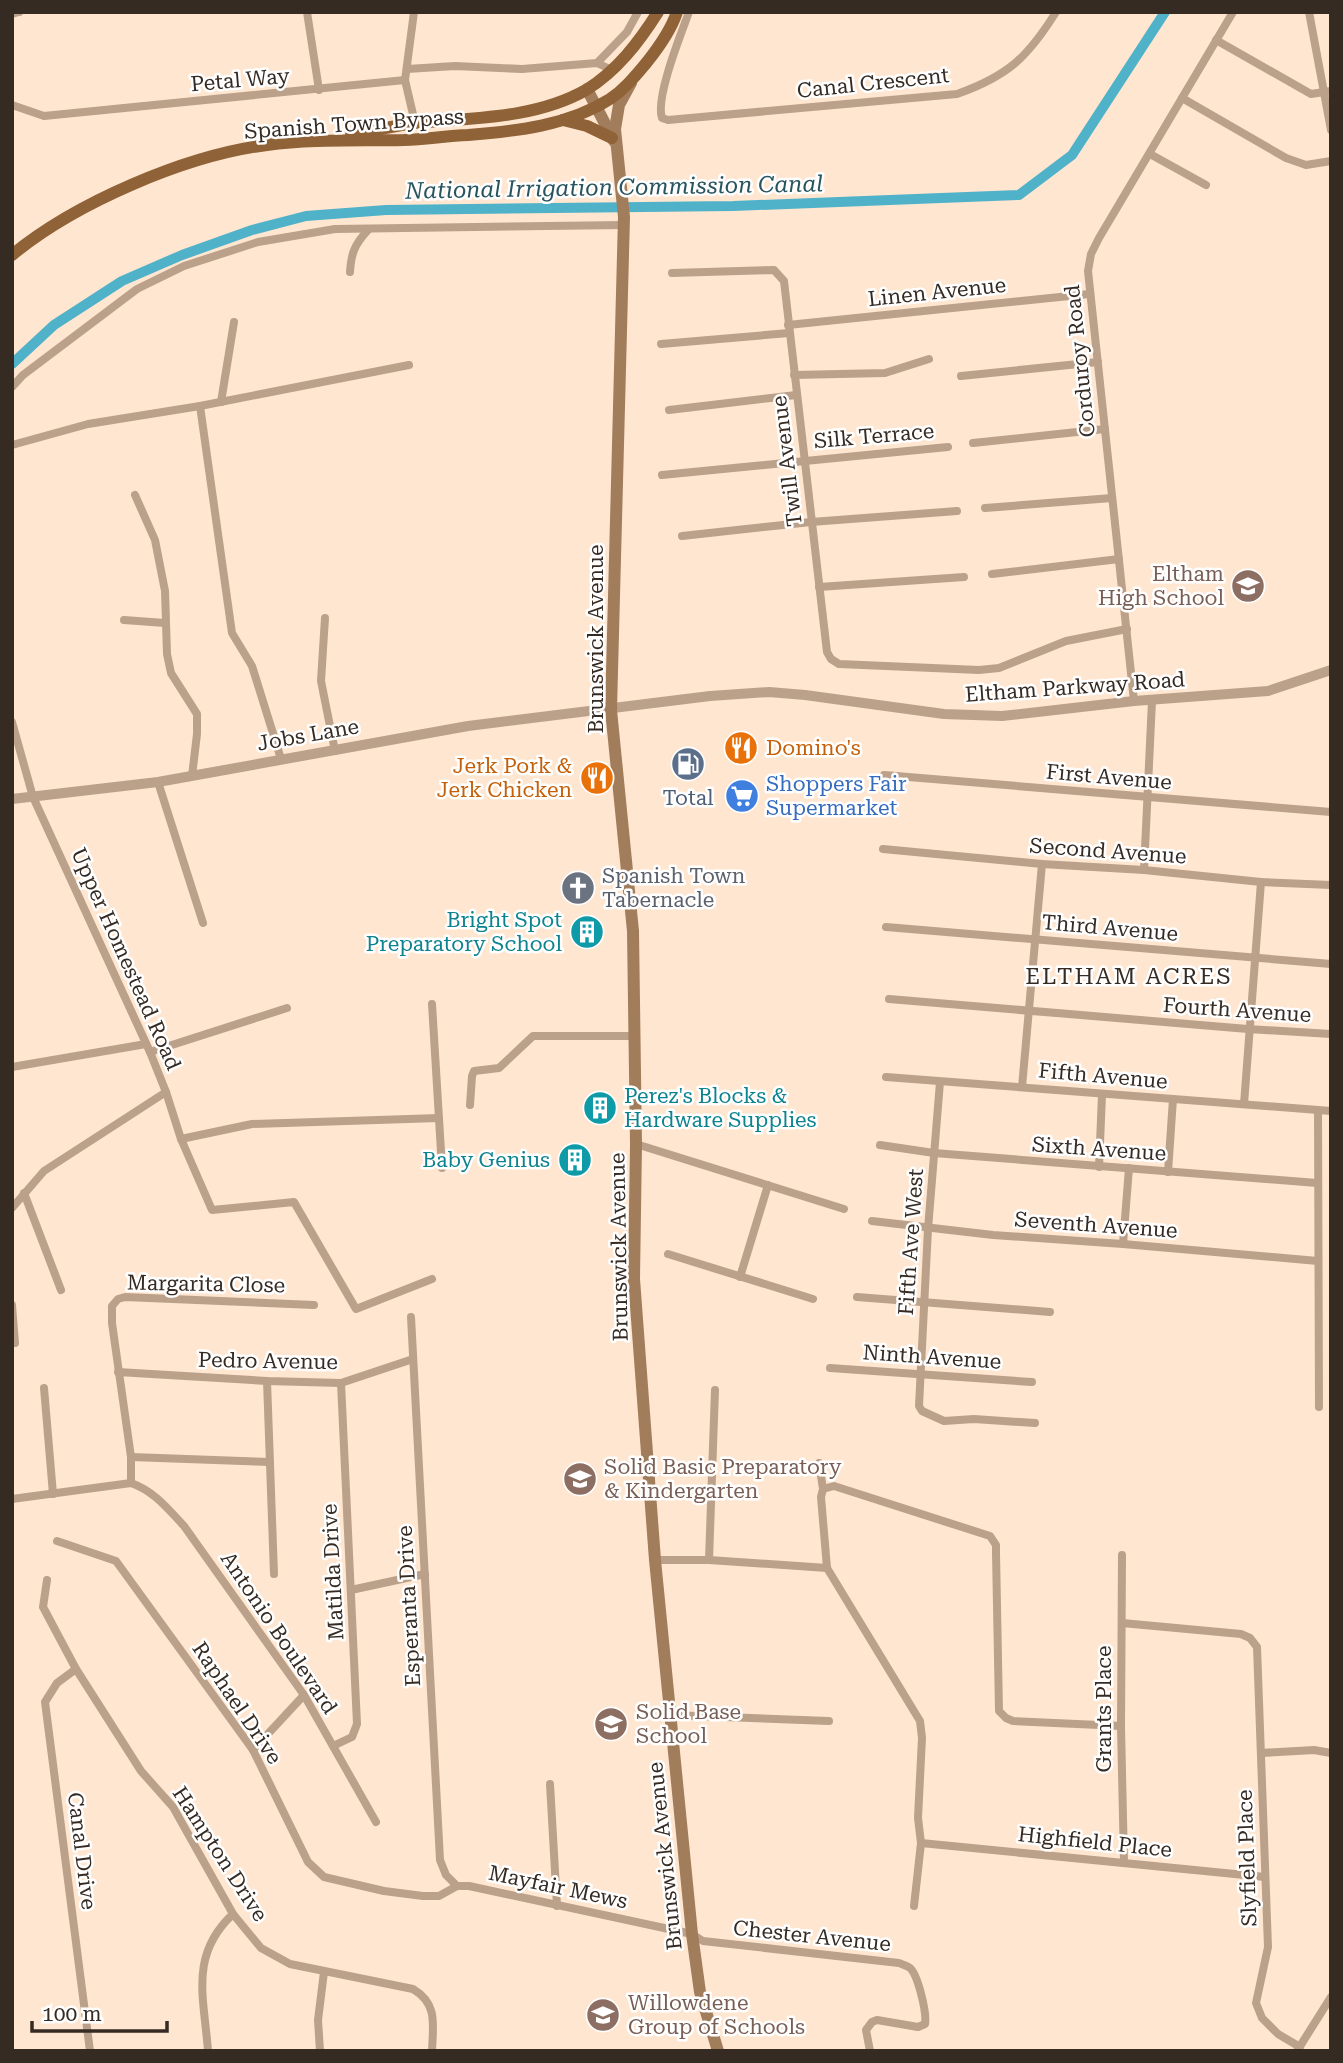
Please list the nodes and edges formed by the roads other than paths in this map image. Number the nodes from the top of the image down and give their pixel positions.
1 (19, 12) edge
2 (307, 12) edge
3 (414, 12) edge
4 (638, 12) edge
5 (658, 12) edge
6 (677, 12) edge
7 (688, 12) edge
8 (1056, 12) edge
9 (1233, 12) edge
10 (1309, 12) edge
11 (12, 14) edge
12 (1216, 40) junction
13 (597, 63) junction
14 (407, 69) junction
15 (612, 70) junction
16 (405, 79) junction
17 (633, 80) junction
18 (587, 89) junction
19 (319, 90) junction
20 (1327, 92) edge
21 (1182, 98) junction
22 (12, 105) edge
23 (595, 107) junction
24 (563, 120) junction
25 (415, 123) junction
26 (1331, 130) edge
27 (316, 141) junction
28 (614, 141) junction
29 (1150, 154) junction
30 (1331, 161) edge
31 (1206, 185) dead end
32 (624, 221) junction
33 (368, 230) junction
34 (12, 255) edge
35 (350, 272) dead end
36 (672, 273) dead end
37 (1089, 294) junction
38 (234, 322) dead end
39 (789, 329) junction
40 (661, 344) dead end
41 (929, 359) dead end
42 (1098, 362) junction
43 (409, 365) dead end
44 (794, 375) junction
45 (961, 376) dead end
46 (12, 387) edge
47 (796, 395) junction
48 (221, 402) junction
49 (200, 406) junction
50 (668, 410) dead end
51 (1105, 429) junction
52 (973, 443) dead end
53 (12, 445) edge
54 (948, 447) dead end
55 (804, 460) junction
56 (662, 475) dead end
57 (135, 495) dead end
58 (1112, 498) junction
59 (985, 508) dead end
60 (957, 511) dead end
61 (811, 522) junction
62 (682, 536) dead end
63 (1119, 559) junction
64 (992, 575) dead end
65 (964, 577) dead end
66 (819, 587) junction
67 (326, 618) dead end
68 (124, 620) dead end
69 (165, 623) junction
70 (1127, 629) junction
71 (1331, 670) edge
72 (1134, 701) junction
73 (1152, 701) junction
74 (611, 710) junction
75 (12, 722) edge
76 (335, 751) junction
77 (281, 759) junction
78 (884, 775) dead end
79 (192, 776) junction
80 (158, 782) junction
81 (33, 797) junction
82 (1146, 799) junction
83 (12, 800) edge
84 (1331, 813) edge
85 (883, 849) dead end
86 (1042, 864) junction
87 (1144, 870) junction
88 (1261, 882) junction
89 (1331, 886) edge
90 (203, 923) dead end
91 (886, 927) dead end
92 (1036, 939) junction
93 (1255, 958) junction
94 (1331, 964) edge
95 (889, 999) dead end
96 (432, 1004) dead end
97 (287, 1008) dead end
98 (1030, 1010) junction
99 (1248, 1030) junction
100 (1331, 1034) edge
101 (635, 1036) junction
102 (148, 1048) junction
103 (12, 1067) edge
104 (886, 1077) dead end
105 (940, 1082) junction
106 (1022, 1087) junction
107 (166, 1092) junction
108 (1102, 1095) junction
109 (1173, 1099) junction
110 (1244, 1104) junction
111 (470, 1105) dead end
112 (1318, 1110) junction
113 (1331, 1111) edge
114 (439, 1118) junction
115 (181, 1139) junction
116 (636, 1144) junction
117 (880, 1145) dead end
118 (934, 1153) junction
119 (1099, 1167) junction
120 (442, 1168) dead end
121 (1129, 1168) junction
122 (1168, 1172) junction
123 (1317, 1182) junction
124 (768, 1185) junction
125 (24, 1193) junction
126 (12, 1208) edge
127 (844, 1209) dead end
128 (872, 1221) dead end
129 (928, 1229) junction
130 (1123, 1244) junction
131 (667, 1254) dead end
132 (1318, 1261) junction
133 (740, 1277) junction
134 (432, 1279) dead end
135 (61, 1290) dead end
136 (857, 1297) dead end
137 (813, 1300) dead end
138 (924, 1302) junction
139 (12, 1305) edge
140 (314, 1305) dead end
141 (1051, 1312) dead end
142 (411, 1317) dead end
143 (15, 1343) dead end
144 (413, 1359) junction
145 (830, 1368) dead end
146 (118, 1372) junction
147 (921, 1373) junction
148 (267, 1381) junction
149 (1032, 1382) dead end
150 (341, 1383) junction
151 (44, 1388) dead end
152 (715, 1390) dead end
153 (1319, 1407) dead end
154 (1035, 1423) dead end
155 (131, 1457) junction
156 (270, 1462) junction
157 (818, 1463) dead end
158 (131, 1483) junction
159 (823, 1489) junction
160 (53, 1494) junction
161 (12, 1499) edge
162 (57, 1541) dead end
163 (1122, 1555) dead end
164 (655, 1560) junction
165 (709, 1560) junction
166 (827, 1568) junction
167 (274, 1574) dead end
168 (425, 1574) junction
169 (47, 1580) dead end
170 (351, 1590) junction
171 (1122, 1623) junction
172 (76, 1669) junction
173 (304, 1695) junction
174 (670, 1716) junction
175 (829, 1721) dead end
176 (1121, 1726) junction
177 (333, 1746) junction
178 (253, 1750) junction
179 (1261, 1753) junction
180 (1331, 1753) edge
181 (550, 1784) dead end
182 (376, 1822) dead end
183 (921, 1843) junction
184 (1124, 1863) junction
185 (1265, 1877) junction
186 (457, 1886) junction
187 (557, 1906) junction
188 (914, 1906) dead end
189 (233, 1914) junction
190 (692, 1934) junction
191 (324, 1972) junction
192 (1331, 1997) edge
193 (1298, 2049) edge
194 (90, 2051) edge
195 (208, 2051) edge
196 (320, 2051) edge
197 (432, 2051) edge
198 (718, 2051) edge
199 (870, 2051) edge

1 - 11 street
2 - 19 street
3 - 14 street
4 - 13 street
5 - 15 main road
6 - 17 main road, Spanish Town Bypass
7 - 8 street, Canal Crescent
9 - 12 street, Corduroy Road
10 - 20 street
12 - 20 street
12 - 21 street, Corduroy Road
13 - 14 street
13 - 15 street
14 - 16 street
15 - 18 main road
16 - 19 street, Petal Way
16 - 25 street
17 - 23 main road, Spanish Town Bypass
17 - 28 main road, Brunswick Avenue
18 - 23 main road, Brunswick Avenue
18 - 25 main road
19 - 22 street, Petal Way
20 - 26 street
21 - 29 street, Corduroy Road
21 - 30 street
23 - 24 main road, Spanish Town Bypass
23 - 28 main road, Brunswick Avenue
24 - 27 main road, Spanish Town Bypass
24 - 28 main road
25 - 27 main road
27 - 34 main road, Spanish Town Bypass
28 - 32 main road, Brunswick Avenue
29 - 31 street
29 - 37 street, Corduroy Road
32 - 33 street
32 - 74 main road, Brunswick Avenue
33 - 35 street
33 - 46 street
36 - 39 street, Twill Avenue
37 - 39 street, Linen Avenue
37 - 42 street, Corduroy Road
38 - 48 street
39 - 40 street, Linen Avenue
39 - 44 street, Twill Avenue
41 - 44 street
42 - 45 street
42 - 51 street, Corduroy Road
43 - 48 street
44 - 47 street, Twill Avenue
47 - 50 street
47 - 55 street, Twill Avenue
48 - 49 street
49 - 53 street
49 - 77 street
51 - 52 street
51 - 58 street, Corduroy Road
54 - 55 street, Silk Terrace
55 - 56 street, Silk Terrace
55 - 61 street, Twill Avenue
57 - 69 street
58 - 59 street
58 - 63 street, Corduroy Road
60 - 61 street
61 - 62 street
61 - 66 street, Twill Avenue
63 - 64 street
63 - 70 street, Corduroy Road
65 - 66 street
66 - 70 street, Twill Avenue
67 - 76 street
68 - 69 street
69 - 79 street
70 - 72 street, Corduroy Road
71 - 73 street, Eltham Parkway Road
72 - 73 street, Eltham Parkway Road
72 - 74 street, Eltham Parkway Road
73 - 82 street
74 - 76 street, Jobs Lane
74 - 101 main road, Brunswick Avenue
75 - 81 street, Upper Homestead Road
76 - 77 street, Jobs Lane
77 - 79 street, Jobs Lane
78 - 82 street, First Avenue
79 - 80 street, Jobs Lane
80 - 81 street, Jobs Lane
80 - 90 street
81 - 83 street, Jobs Lane
81 - 102 street, Upper Homestead Road
82 - 84 street, First Avenue
82 - 87 street
85 - 86 street, Second Avenue
86 - 87 street, Second Avenue
86 - 92 street
87 - 88 street, Second Avenue
88 - 89 street, Second Avenue
88 - 93 street
91 - 92 street, Third Avenue
92 - 93 street, Third Avenue
92 - 98 street
93 - 94 street, Third Avenue
93 - 99 street
95 - 98 street, Fourth Avenue
96 - 114 street
97 - 102 street
98 - 99 street, Fourth Avenue
98 - 106 street
99 - 100 street, Fourth Avenue
99 - 110 street
101 - 111 street
101 - 116 main road, Brunswick Avenue
102 - 103 street
102 - 107 street, Upper Homestead Road
104 - 105 street, Fifth Avenue
105 - 106 street, Fifth Avenue
105 - 118 street, Fifth Ave West
106 - 108 street, Fifth Avenue
107 - 115 street, Upper Homestead Road
107 - 125 street
108 - 109 street, Fifth Avenue
108 - 119 street
109 - 110 street, Fifth Avenue
109 - 122 street
110 - 112 street, Fifth Avenue
112 - 113 street, Fifth Avenue
112 - 123 street
114 - 115 street
114 - 120 street
115 - 134 street, Upper Homestead Road
116 - 124 street
116 - 164 main road, Brunswick Avenue
117 - 118 street, Sixth Avenue
118 - 119 street, Sixth Avenue
118 - 129 street, Fifth Ave West
119 - 121 street, Sixth Avenue
121 - 122 street, Sixth Avenue
121 - 130 street
122 - 123 street, Sixth Avenue
123 - 132 street
124 - 127 street
124 - 133 street
125 - 126 street
125 - 135 street
128 - 129 street, Seventh Avenue
129 - 130 street, Seventh Avenue
129 - 138 street, Fifth Ave West
130 - 132 street, Seventh Avenue
131 - 133 street
132 - 153 street
133 - 137 street
136 - 138 street
138 - 141 street
138 - 147 street, Fifth Ave West
139 - 143 street
140 - 146 street, Margarita Close
142 - 144 street, Esperanta Drive
144 - 150 street, Pedro Avenue
144 - 168 street, Esperanta Drive
145 - 147 street, Ninth Avenue
146 - 148 street, Pedro Avenue
146 - 155 street, Margarita Close
147 - 149 street, Ninth Avenue
147 - 154 street, Fifth Ave West
148 - 150 street, Pedro Avenue
148 - 156 street
150 - 170 street, Matilda Drive
151 - 160 street
152 - 165 street
155 - 156 street
155 - 158 street, Margarita Close
156 - 167 street
157 - 159 street
158 - 160 street
158 - 173 street, Antonio Boulevard
159 - 166 street
159 - 176 street
160 - 161 street
162 - 178 street, Raphael Drive
163 - 171 street, Grants Place
164 - 165 street
164 - 174 main road, Brunswick Avenue
165 - 166 street
166 - 183 street
168 - 170 street
168 - 186 street, Esperanta Drive
169 - 172 street, Hampton Drive
170 - 177 street, Matilda Drive
171 - 176 street, Grants Place
171 - 179 street, Slyfield Place
172 - 189 street, Hampton Drive
172 - 194 street, Canal Drive
173 - 177 street, Antonio Boulevard
173 - 178 street
174 - 175 street
174 - 190 main road, Brunswick Avenue
176 - 184 street, Grants Place
177 - 182 street, Antonio Boulevard
178 - 186 street, Raphael Drive
179 - 180 street
179 - 185 street, Slyfield Place
181 - 187 street
183 - 184 street, Highfield Place
183 - 188 street
184 - 185 street, Highfield Place
185 - 193 street, Slyfield Place
186 - 187 street, Mayfair Mews
187 - 190 street, Mayfair Mews
189 - 191 street, Hampton Drive
189 - 195 street
190 - 198 main road, Brunswick Avenue
190 - 199 street, Chester Avenue
191 - 196 street
191 - 197 street, Hampton Drive
192 - 193 street

